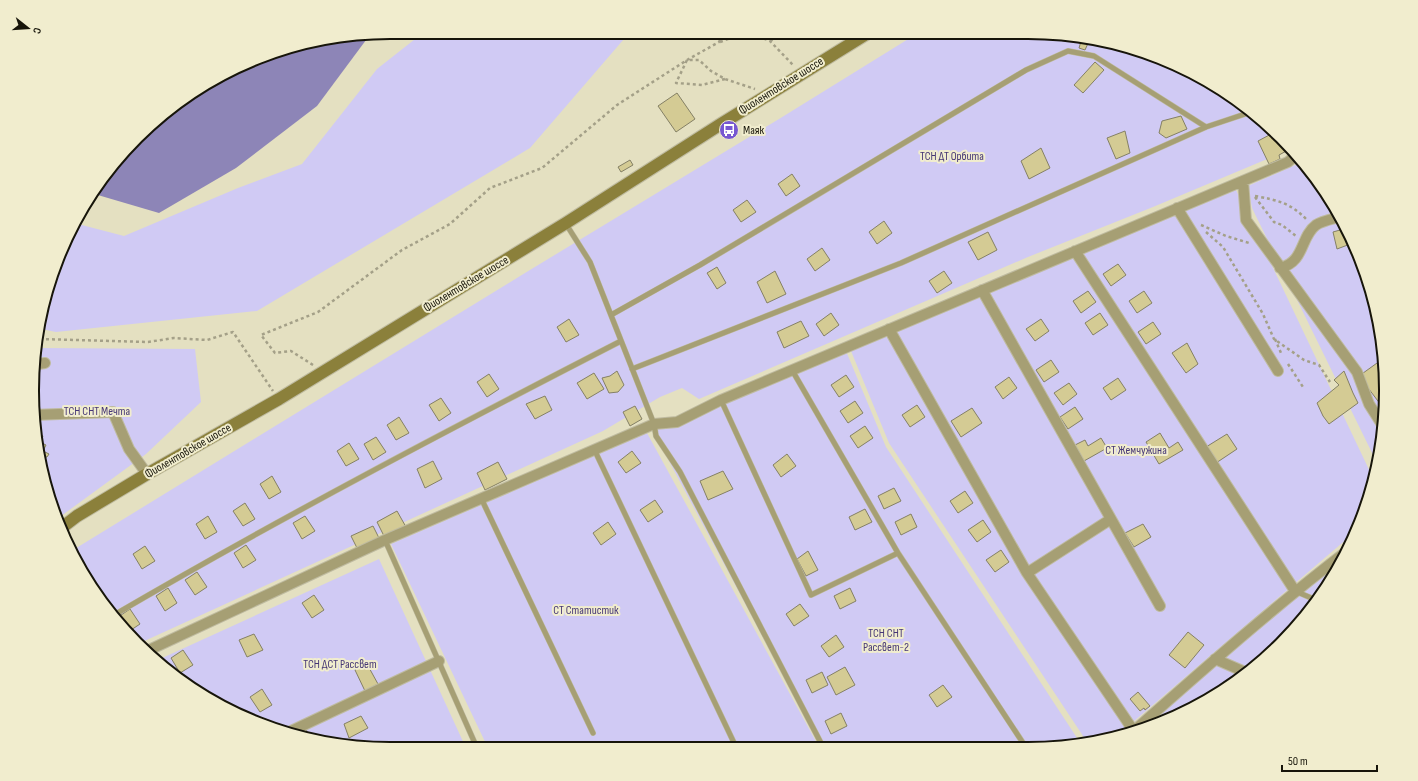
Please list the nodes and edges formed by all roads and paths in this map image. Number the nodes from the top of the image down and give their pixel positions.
1 (720, 39) edge
2 (725, 39) edge
3 (727, 39) edge
4 (765, 39) edge
5 (774, 39) edge
6 (857, 39) edge
7 (770, 41) junction
8 (719, 42) junction
9 (687, 60) junction
10 (789, 71) dead end
11 (725, 79) junction
12 (769, 94) junction
13 (1244, 114) edge
14 (1206, 127) junction
15 (1292, 159) edge
16 (1243, 181) junction
17 (1255, 196) junction
18 (1177, 208) junction
19 (1334, 218) edge
20 (566, 223) junction
21 (1314, 227) junction
22 (1305, 242) junction
23 (1263, 245) junction
24 (1075, 251) junction
25 (1280, 268) junction
26 (982, 290) junction
27 (611, 315) junction
28 (889, 329) junction
29 (43, 339) edge
30 (1274, 339) junction
31 (621, 341) junction
32 (1282, 353) dead end
33 (1285, 360) dead end
34 (632, 369) junction
35 (792, 370) junction
36 (323, 371) junction
37 (1278, 371) dead end
38 (1330, 382) dead end
39 (1303, 387) dead end
40 (279, 399) junction
41 (721, 400) junction
42 (40, 415) edge
43 (1378, 418) edge
44 (654, 424) junction
45 (594, 449) junction
46 (147, 474) junction
47 (481, 498) junction
48 (1111, 519) junction
49 (66, 525) edge
50 (385, 540) junction
51 (898, 553) junction
52 (1336, 559) edge
53 (1027, 573) junction
54 (1295, 591) junction
55 (1311, 598) edge
56 (1160, 606) dead end
57 (119, 612) edge
58 (152, 649) edge
59 (1215, 659) junction
60 (438, 661) junction
61 (1240, 670) edge
62 (1145, 721) edge
63 (1130, 726) edge
64 (295, 728) edge
65 (593, 733) dead end
66 (474, 742) edge
67 (734, 742) edge
68 (820, 742) edge
69 (1022, 742) edge

1 - 8 path
2 - 8 path
3 - 8 path
4 - 7 path
5 - 7 path
6 - 12 main road, Фиолентовское шоссе
7 - 10 path
8 - 9 path
9 - 11 path
9 - 11 path
9 - 36 path
11 - 12 path
12 - 20 main road, Фиолентовское шоссе
13 - 14 lane
14 - 27 lane
14 - 34 lane
15 - 16 street
16 - 17 path
16 - 18 street
16 - 23 street
17 - 21 path
17 - 22 path
18 - 24 street
18 - 37 street
19 - 21 street
20 - 27 lane
20 - 36 main road, Фиолентовское шоссе
21 - 22 street
22 - 25 street
23 - 25 street
23 - 30 path
24 - 26 street
24 - 54 street
25 - 43 street
26 - 28 street
26 - 48 street
27 - 31 lane
28 - 35 street
28 - 53 street
29 - 40 path
30 - 32 path
30 - 38 path
31 - 34 lane
31 - 57 lane
33 - 39 path
34 - 44 lane
35 - 41 street
35 - 51 lane
36 - 40 main road, Фиолентовское шоссе
40 - 46 main road, Фиолентовское шоссе
41 - 44 street
41 - 51 lane
42 - 46 street
44 - 45 street
44 - 68 lane
45 - 47 street
45 - 67 lane
46 - 49 main road, Фиолентовское шоссе
47 - 50 street
47 - 65 lane
48 - 53 street
48 - 56 street
50 - 58 street
50 - 60 lane
51 - 69 lane
52 - 54 street
53 - 63 street
54 - 55 lane
54 - 59 street
59 - 61 street
59 - 62 street
60 - 64 street
60 - 66 lane

